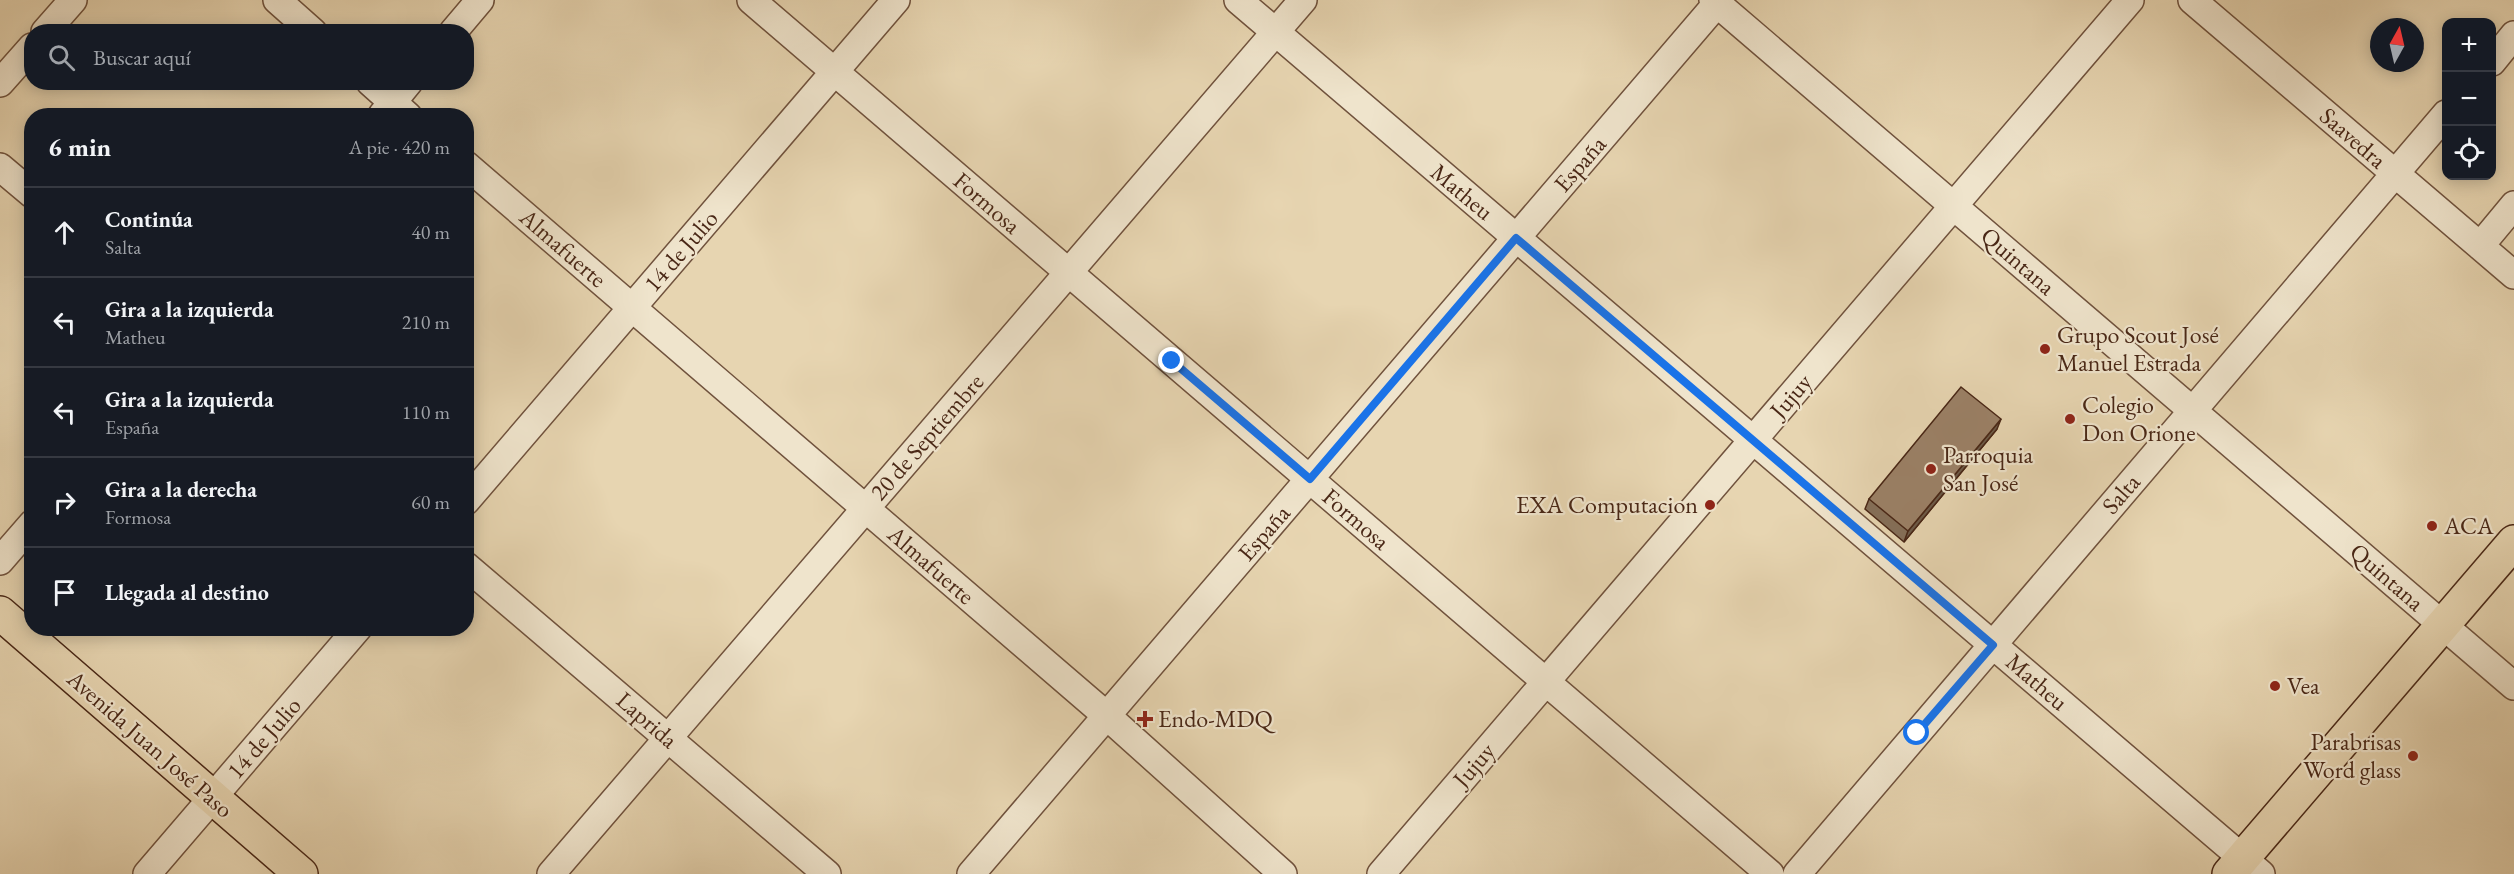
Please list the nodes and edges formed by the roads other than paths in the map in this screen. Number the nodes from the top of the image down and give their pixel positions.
1 (73, 0) edge
2 (277, 0) edge
3 (480, 0) edge
4 (750, 0) edge
5 (896, 0) edge
6 (1238, 0) edge
7 (1302, 0) edge
8 (2130, 0) edge
9 (2192, 0) edge
10 (1717, 1) edge
11 (52, 24) edge
12 (303, 24) edge
13 (460, 24) edge
14 (1275, 32) junction
15 (24, 56) edge
16 (834, 72) junction
17 (0, 83) edge
18 (380, 90) edge
19 (398, 104) edge
20 (2442, 119) edge
21 (0, 167) edge
22 (474, 172) edge
23 (2396, 174) junction
24 (24, 187) edge
25 (2514, 205) edge
26 (1954, 206) junction
27 (1516, 238) junction
28 (2480, 246) junction
29 (1068, 272) junction
30 (2514, 275) edge
31 (632, 307) junction
32 (2193, 411) junction
33 (1753, 440) junction
34 (1310, 479) junction
35 (474, 492) edge
36 (865, 508) junction
37 (24, 533) edge
38 (2514, 542) edge
39 (0, 561) edge
40 (474, 573) edge
41 (0, 613) edge
42 (2442, 625) junction
43 (24, 634) edge
44 (26, 636) edge
45 (351, 636) edge
46 (1993, 645) junction
47 (1546, 681) junction
48 (2514, 686) edge
49 (1107, 716) junction
50 (668, 738) junction
51 (213, 798) junction
52 (2244, 869) edge
53 (147, 874) edge
54 (301, 874) edge
55 (551, 874) edge
56 (827, 874) edge
57 (971, 874) edge
58 (1283, 874) edge
59 (1381, 874) edge
60 (1770, 874) edge
61 (1797, 874) edge

1 - 11 street
2 - 12 street
3 - 13 street
4 - 16 street, Formosa
5 - 16 street, 14 de Julio
6 - 14 street, Matheu
7 - 14 street, 20 de Septiembre
8 - 26 street, Jujuy
9 - 23 street, Saavedra
10 - 26 street, Quintana
10 - 27 street, España
14 - 27 street, Matheu
14 - 29 street, 20 de Septiembre
15 - 17 street
16 - 29 street, Formosa
16 - 31 street, 14 de Julio
18 - 19 street
20 - 23 street, Salta
21 - 24 street
22 - 31 street, Almafuerte
23 - 28 street, Saavedra
23 - 32 street, Salta
25 - 28 street
26 - 32 street, Quintana
26 - 33 street, Jujuy
27 - 33 street, Matheu
27 - 34 street, España
28 - 30 street, Saavedra
29 - 34 street, Formosa
29 - 36 street, 20 de Septiembre
31 - 35 street, 14 de Julio
31 - 36 street, Almafuerte
32 - 42 street, Quintana
32 - 46 street, Salta
33 - 46 street, Matheu
33 - 47 street, Jujuy
34 - 47 street, Formosa
34 - 49 street, España
36 - 49 street, Almafuerte
36 - 50 street, 20 de Septiembre
37 - 39 street
38 - 42 main road
40 - 50 street, Laprida
41 - 43 main road, Avenida Juan José Paso
42 - 48 street, Quintana
42 - 52 main road
44 - 51 main road, Avenida Juan José Paso
45 - 51 street, 14 de Julio
46 - 52 street, Matheu
46 - 61 street, Salta
47 - 59 street, Jujuy
47 - 60 street, Formosa
49 - 57 street, España
49 - 58 street, Almafuerte
50 - 55 street, 20 de Septiembre
50 - 56 street, Laprida
51 - 53 street, 14 de Julio
51 - 54 main road, Avenida Juan José Paso

